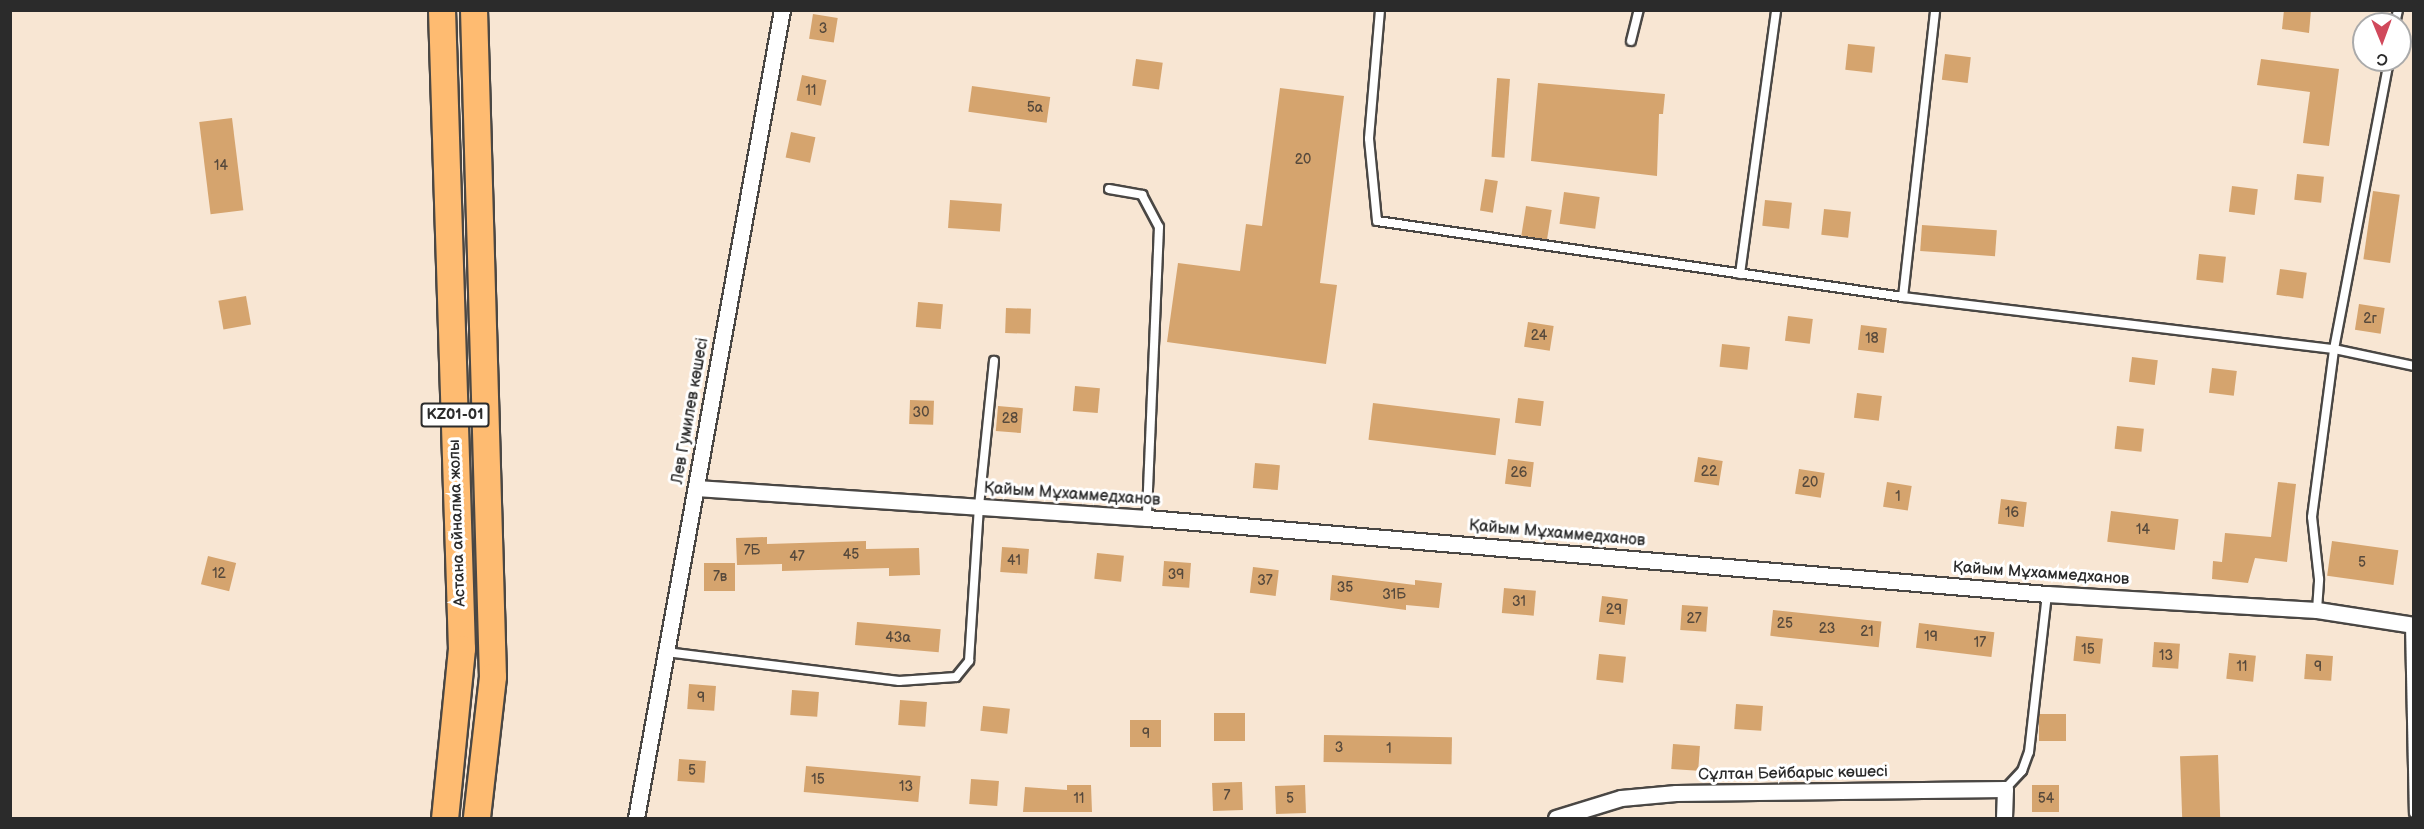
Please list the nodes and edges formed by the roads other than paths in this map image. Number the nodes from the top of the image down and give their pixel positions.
1 (442, 10) edge
2 (474, 10) edge
3 (782, 10) edge
4 (1380, 10) edge
5 (1639, 10) edge
6 (1776, 10) edge
7 (1935, 10) edge
8 (1631, 41) dead end
9 (2386, 72) edge
10 (1109, 189) dead end
11 (1740, 274) junction
12 (1903, 297) junction
13 (2334, 349) junction
14 (994, 361) dead end
15 (2414, 366) edge
16 (696, 488) junction
17 (979, 506) junction
18 (1146, 518) junction
19 (2047, 594) junction
20 (2317, 610) junction
21 (2411, 625) edge
22 (666, 652) junction
23 (2004, 789) junction
24 (2414, 813) edge
25 (445, 819) edge
26 (477, 819) edge
27 (636, 819) edge
28 (1556, 819) edge
29 (2004, 819) edge

1 - 25 highway, Астана айналма жолы / KZ01-01
2 - 26 highway, Астана айналма жолы / KZ01-01
3 - 16 street, Лев Гумилев көшесі
4 - 11 lane
5 - 8 lane
6 - 11 lane
7 - 12 lane
9 - 13 lane
10 - 18 lane
11 - 12 lane
12 - 13 lane
13 - 15 lane
13 - 20 lane
14 - 17 lane
16 - 17 street, Қайым Мұхаммедханов
16 - 22 street, Лев Гумилев көшесі
17 - 18 street, Қайым Мұхаммедханов
17 - 22 lane
18 - 19 street, Қайым Мұхаммедханов
19 - 20 street, Қайым Мұхаммедханов
19 - 23 lane
20 - 21 street, Қайым Мұхаммедханов
21 - 24 lane
22 - 27 street, Лев Гумилев көшесі
23 - 28 street, Сұлтан Бейбарыс көшесі
23 - 29 street

